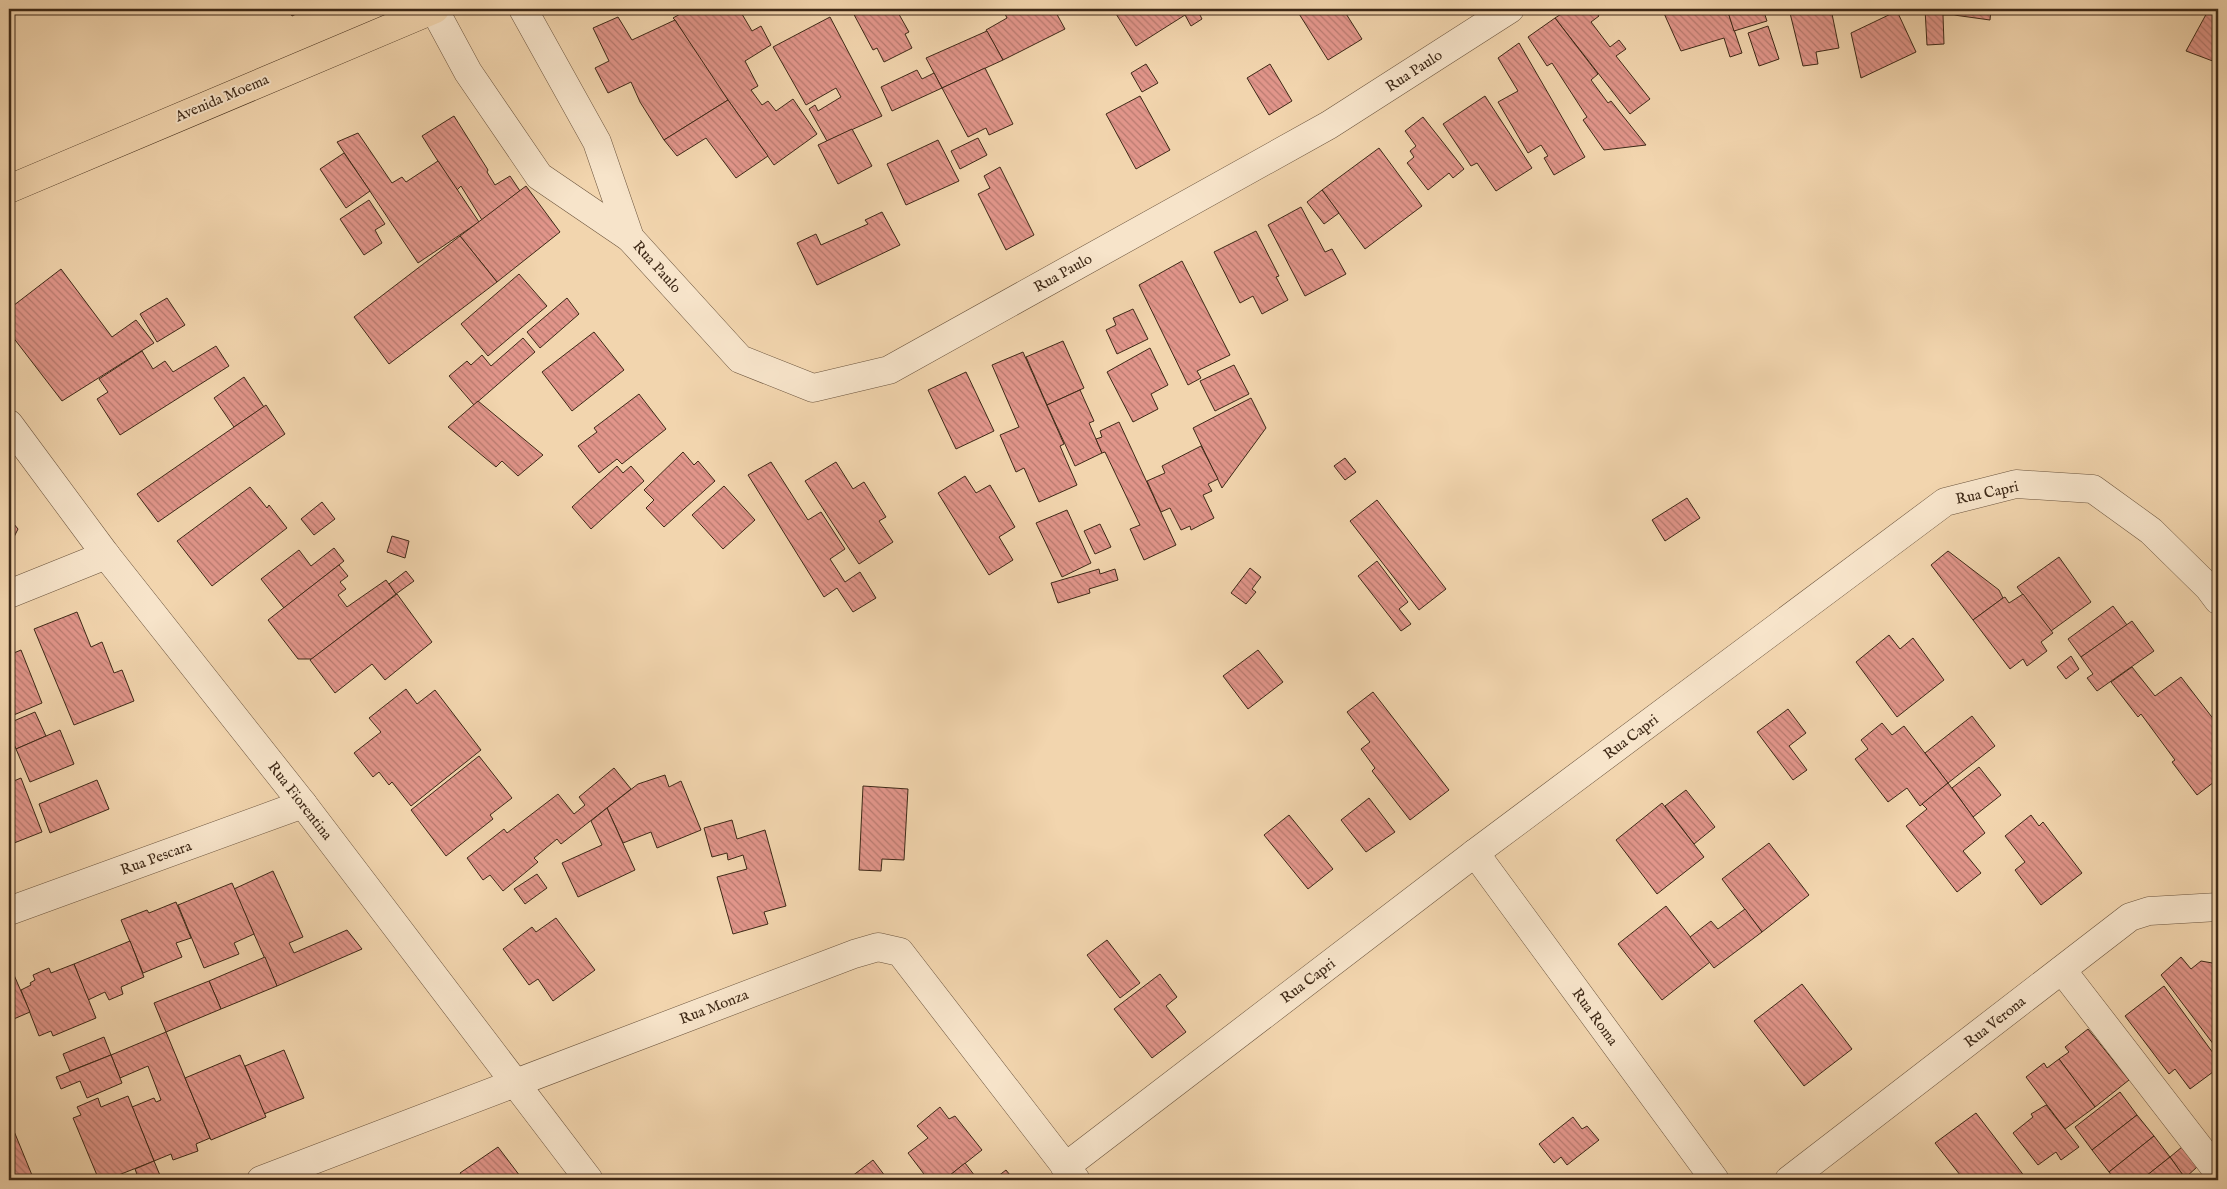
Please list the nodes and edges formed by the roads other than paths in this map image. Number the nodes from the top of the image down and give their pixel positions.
1 (434, 9) edge
2 (523, 9) edge
3 (1510, 9) edge
4 (9, 189) edge
5 (630, 238) junction
6 (9, 424) edge
7 (106, 555) junction
8 (9, 594) edge
9 (2218, 600) edge
10 (303, 804) junction
11 (1474, 853) junction
12 (2218, 907) edge
13 (9, 911) edge
14 (2062, 970) junction
15 (515, 1083) junction
16 (2218, 1172) edge
17 (1071, 1174) edge
18 (261, 1180) edge
19 (589, 1180) edge
20 (1715, 1180) edge
21 (1789, 1180) edge

1 - 4 main road, Avenida Moema
1 - 5 street, Rua Paulo
2 - 5 street, Rua Paulo
3 - 5 street, Rua Paulo
6 - 7 street, Rua Fiorentina
7 - 8 street
7 - 10 street, Rua Fiorentina
9 - 11 street, Rua Capri
10 - 13 street, Rua Pescara
10 - 15 street, Rua Fiorentina
11 - 17 street, Rua Capri
11 - 20 street, Rua Roma
12 - 14 street, Rua Verona
14 - 16 street
14 - 21 street, Rua Verona
15 - 17 street, Rua Monza
15 - 18 street, Rua Monza
15 - 19 street, Rua Fiorentina

